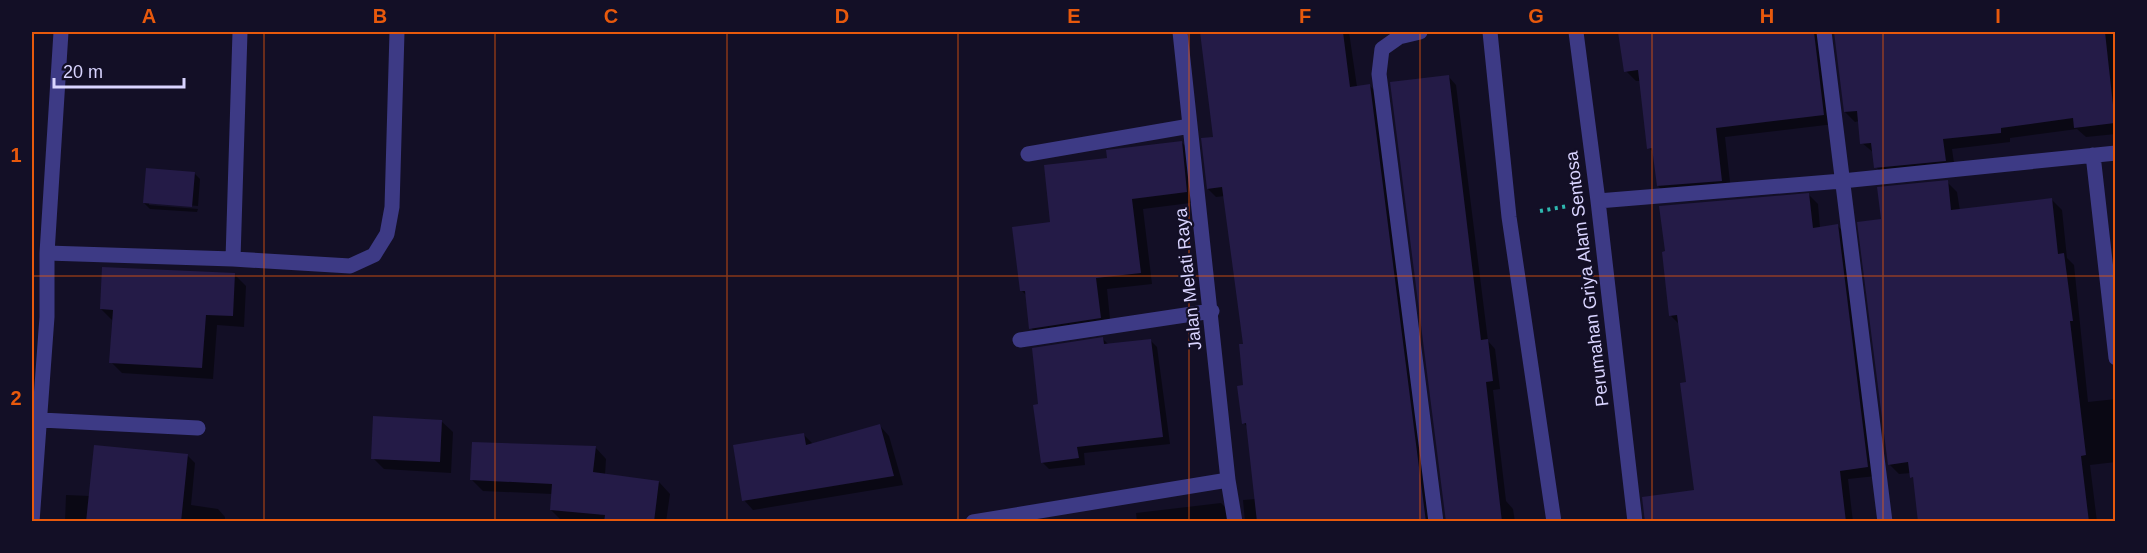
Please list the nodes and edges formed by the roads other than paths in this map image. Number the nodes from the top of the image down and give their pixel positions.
1 (61, 32) edge
2 (240, 32) edge
3 (397, 32) edge
4 (1180, 32) edge
5 (1420, 32) edge
6 (1490, 32) edge
7 (1576, 32) edge
8 (1824, 32) edge
9 (1190, 126) junction
10 (2115, 153) edge
11 (1028, 154) dead end
12 (2093, 155) junction
13 (1842, 181) junction
14 (1598, 201) junction
15 (47, 253) junction
16 (233, 259) junction
17 (1212, 311) junction
18 (32, 316) edge
19 (47, 317) junction
20 (1020, 340) dead end
21 (2115, 357) edge
22 (41, 420) junction
23 (198, 428) dead end
24 (1228, 480) junction
25 (32, 522) edge
26 (973, 522) edge
27 (1235, 522) edge
28 (1437, 522) edge
29 (1554, 522) edge
30 (1635, 522) edge
31 (1885, 522) edge

1 - 15 street
2 - 16 street
3 - 16 street
4 - 9 street, Jalan Melati Raya
5 - 28 street
6 - 29 street
7 - 14 street, Perumahan Griya Alam Sentosa
8 - 13 street
9 - 11 street
9 - 17 street, Jalan Melati Raya
10 - 12 street
12 - 13 street
12 - 21 street
13 - 14 street
13 - 31 street
14 - 30 street, Perumahan Griya Alam Sentosa
15 - 16 street
15 - 19 street
17 - 20 street
17 - 24 street, Jalan Melati Raya
18 - 19 street
19 - 22 street
22 - 23 street
22 - 25 street
24 - 26 street
24 - 27 street, Jalan Melati Raya

